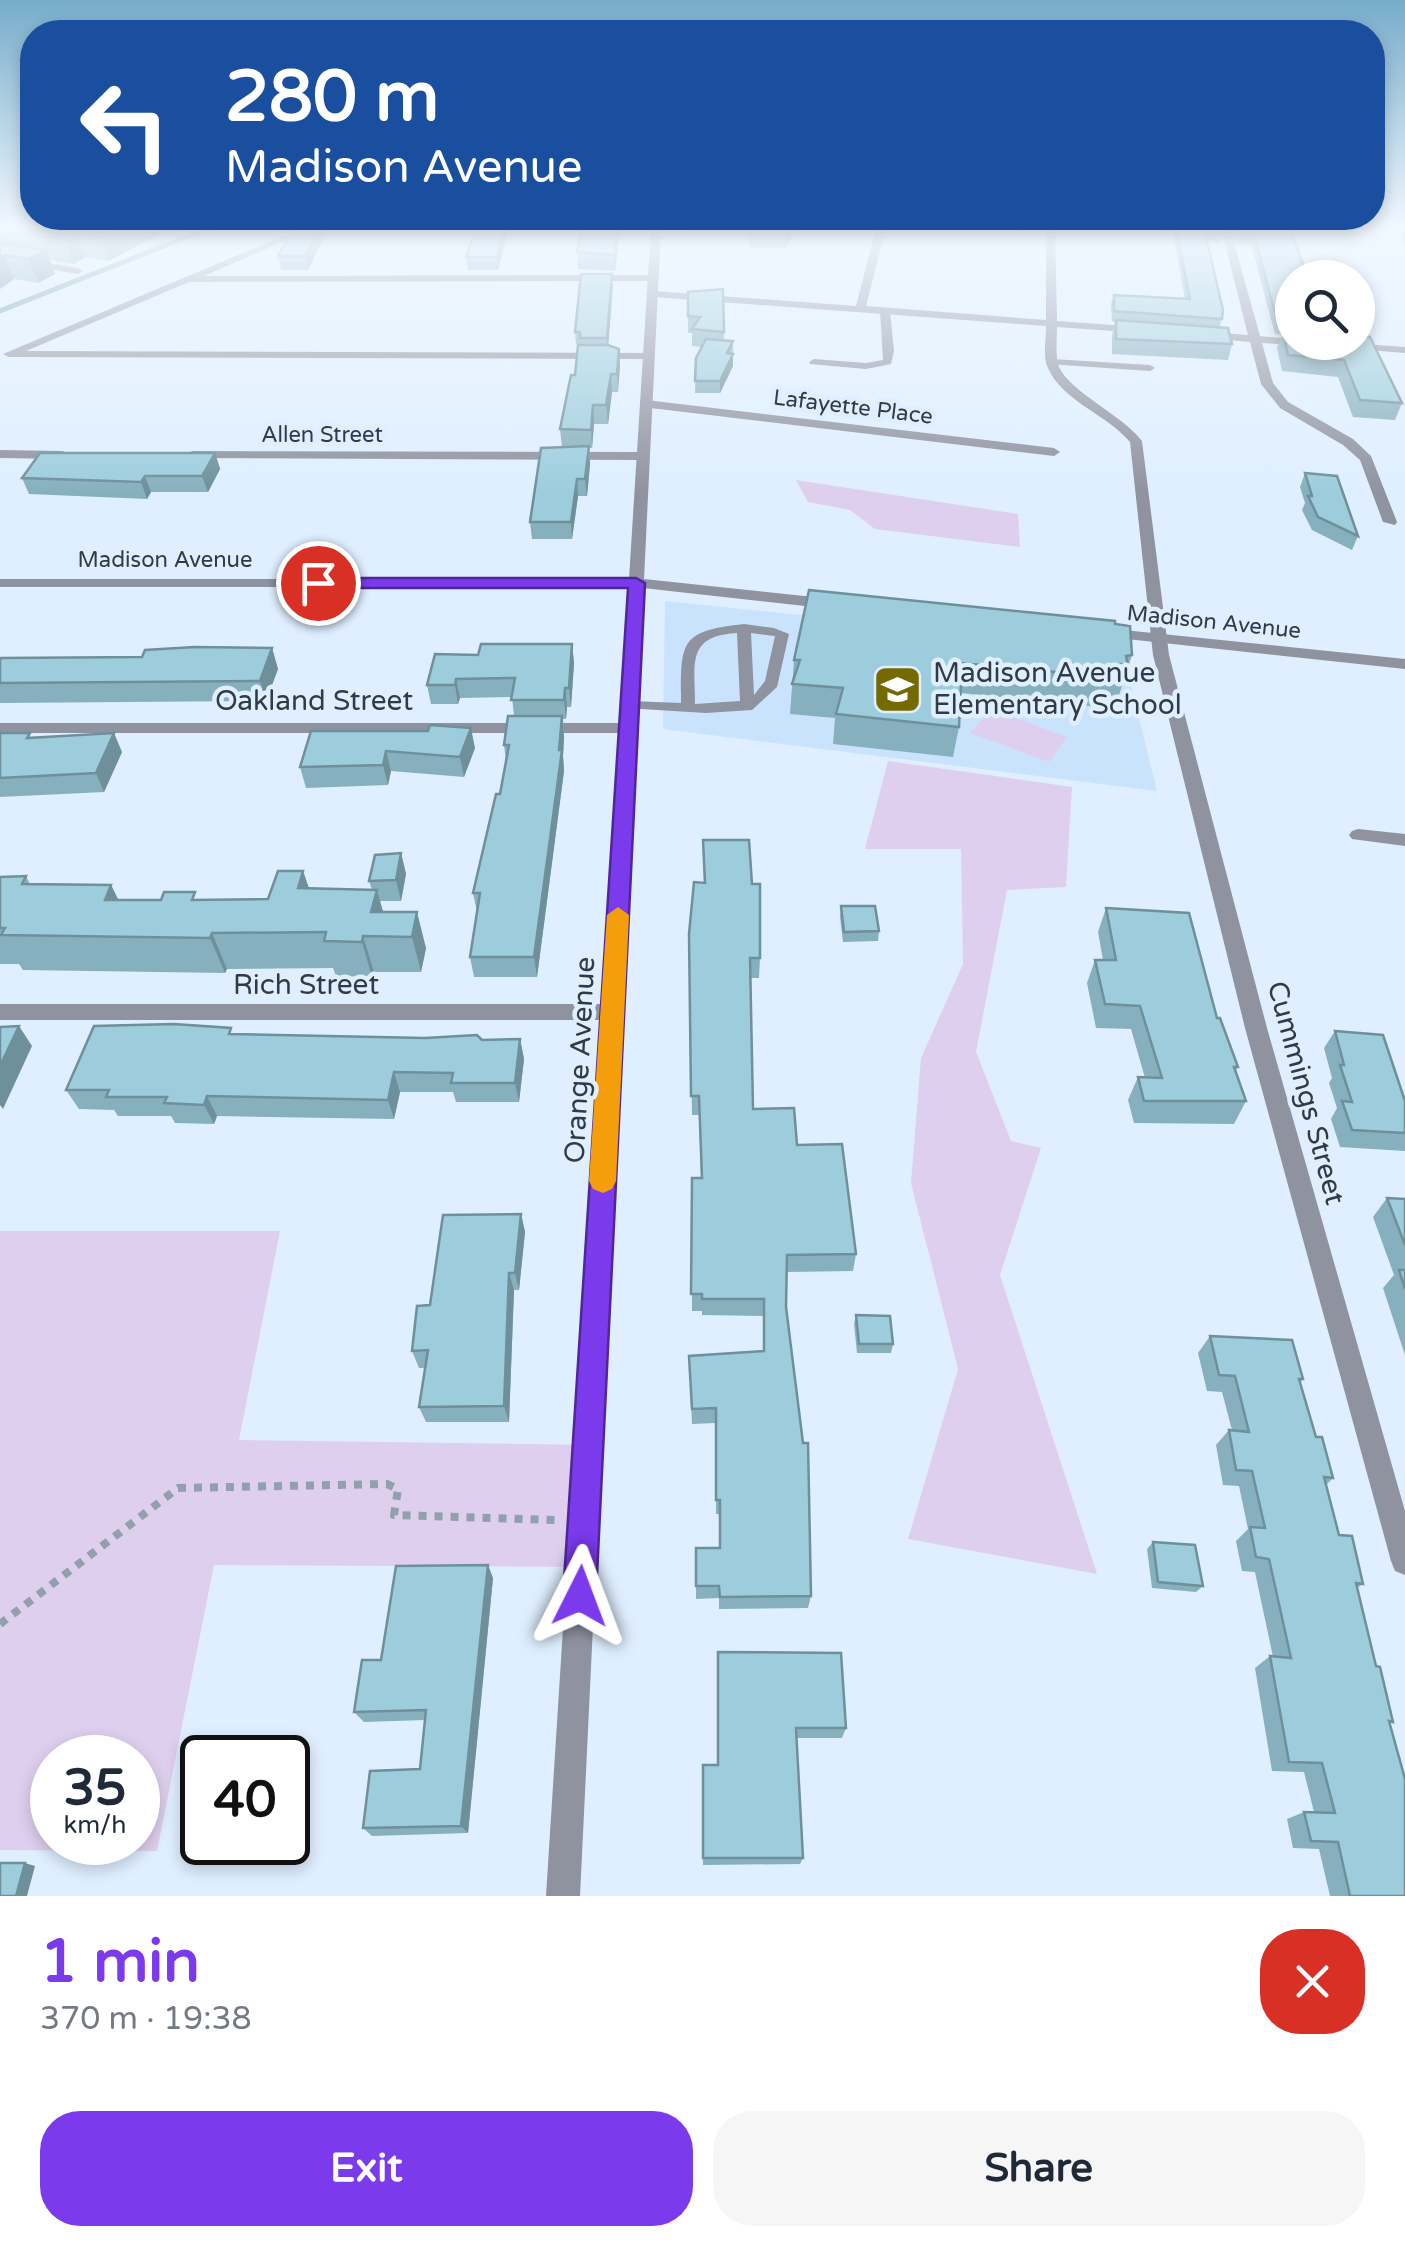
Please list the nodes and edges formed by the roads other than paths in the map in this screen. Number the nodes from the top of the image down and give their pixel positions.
1 (99, 316) edge
2 (651, 316) edge
3 (885, 316) edge
4 (955, 316) edge
5 (1052, 316) edge
6 (1247, 316) edge
7 (1052, 324) junction
8 (1161, 332) edge
9 (1197, 334) edge
10 (1252, 339) junction
11 (1275, 341) edge
12 (1375, 348) edge
13 (1405, 350) edge
14 (4, 356) edge
15 (649, 356) junction
16 (814, 362) dead end
17 (1052, 362) junction
18 (1150, 368) dead end
19 (646, 404) junction
20 (1054, 452) dead end
21 (0, 454) edge
22 (78, 454) edge
23 (176, 455) edge
24 (644, 456) junction
25 (1390, 522) dead end
26 (0, 582) edge
27 (636, 583) junction
28 (848, 606) edge
29 (744, 628) junction
30 (1081, 630) edge
31 (1159, 639) junction
32 (1405, 664) edge
33 (630, 705) junction
34 (688, 705) junction
35 (748, 707) junction
36 (0, 728) edge
37 (628, 728) junction
38 (1358, 835) dead end
39 (1405, 840) edge
40 (0, 1012) edge
41 (612, 1012) junction
42 (1405, 1561) edge
43 (563, 1896) edge

1 - 14 street
2 - 15 street, Orange Avenue
3 - 16 lane
4 - 7 street
5 - 7 street
6 - 10 street
7 - 8 street
7 - 17 street
9 - 10 street
10 - 11 street
10 - 25 street
12 - 13 street
14 - 15 street
15 - 19 street, Orange Avenue
17 - 18 lane
17 - 31 street, Cummings Street
19 - 20 street, Lafayette Place
19 - 24 street, Orange Avenue
21 - 22 street
23 - 24 street, Allen Street
24 - 27 street, Orange Avenue
26 - 27 street, Madison Avenue
27 - 28 street, Madison Avenue
27 - 33 street, Orange Avenue
29 - 34 lane
29 - 35 lane
29 - 35 lane
30 - 31 street, Madison Avenue
31 - 32 street, Madison Avenue
31 - 42 street, Cummings Street
33 - 34 lane
33 - 37 street, Orange Avenue
34 - 35 lane
36 - 37 street, Oakland Street
37 - 41 street, Orange Avenue
38 - 39 street
40 - 41 street, Rich Street
41 - 43 street, Orange Avenue

